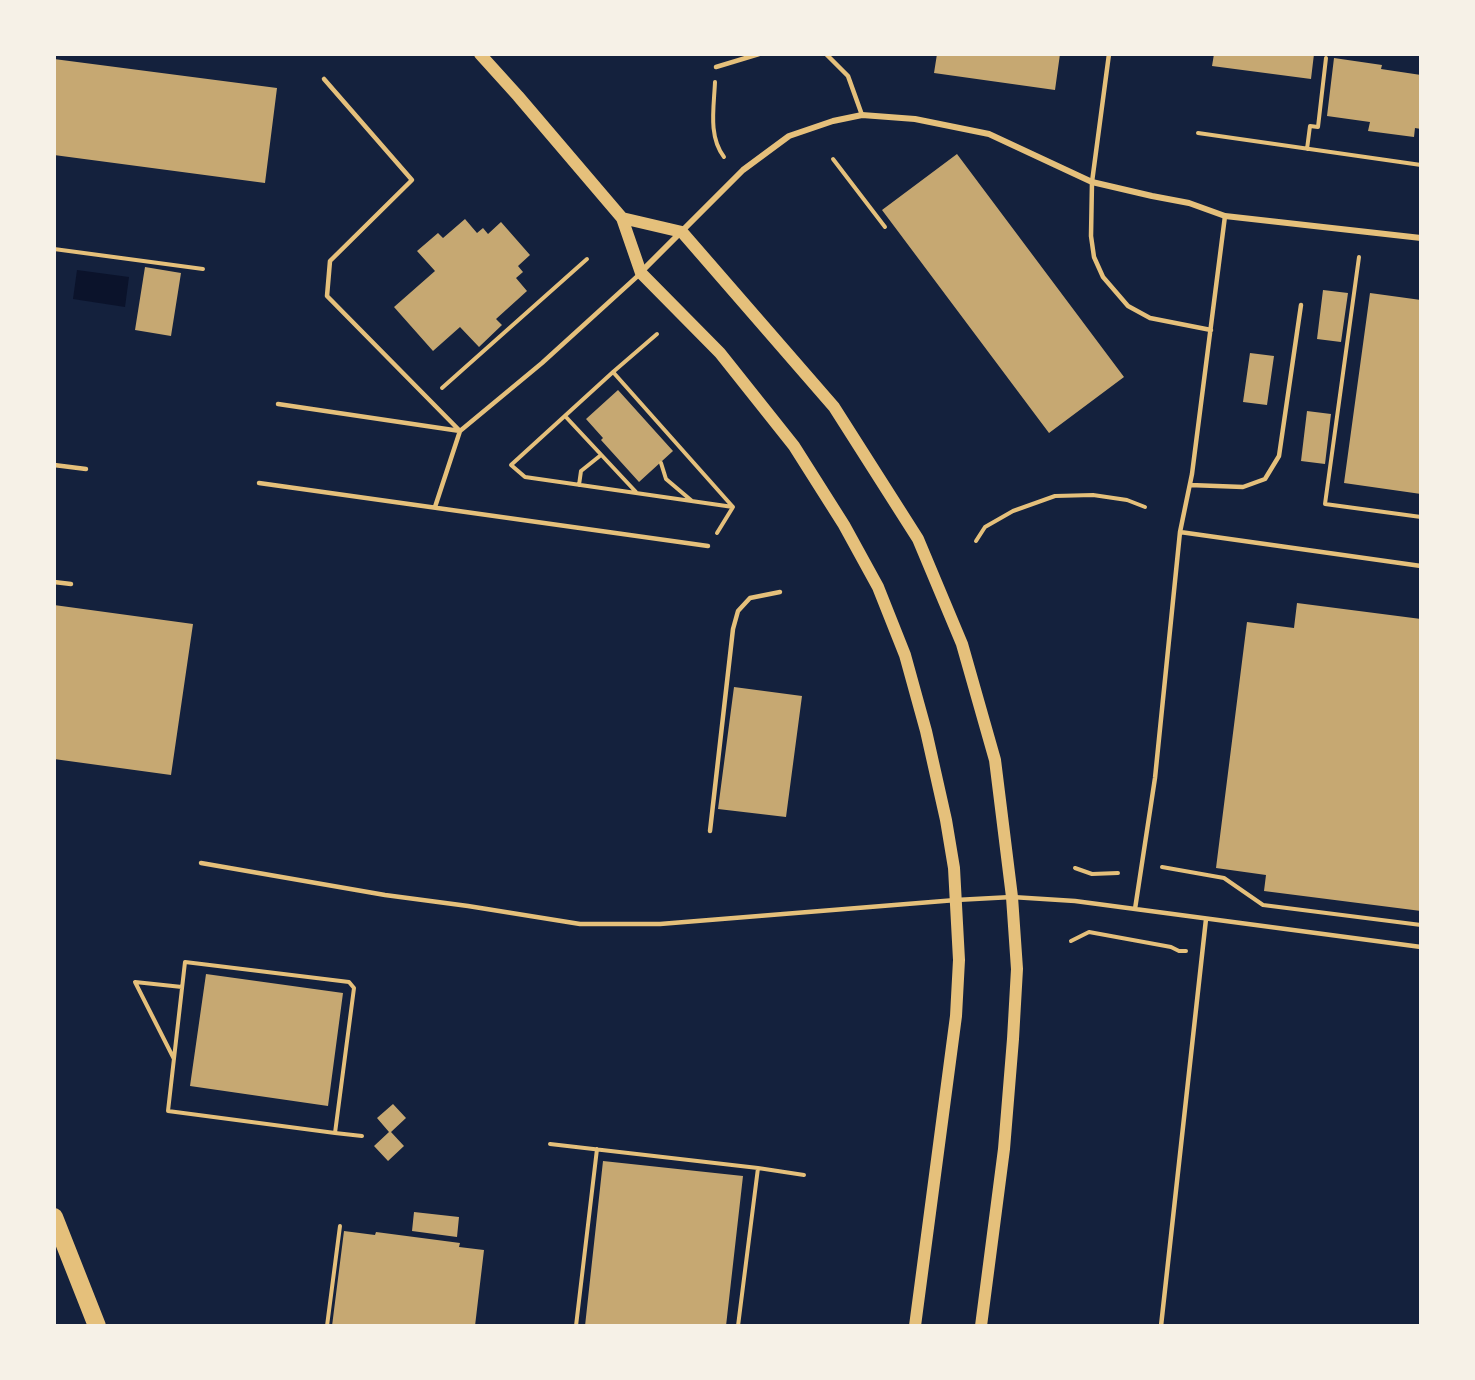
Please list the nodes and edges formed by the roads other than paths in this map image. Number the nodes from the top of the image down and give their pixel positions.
1 (480, 54) edge
2 (759, 54) edge
3 (826, 54) edge
4 (1109, 54) edge
5 (716, 67) road end
6 (324, 78) dead end
7 (862, 115) junction
8 (1092, 182) junction
9 (1225, 216) junction
10 (622, 218) junction
11 (682, 232) junction
12 (1421, 238) edge
13 (641, 273) junction
14 (1301, 305) dead end
15 (1211, 330) junction
16 (278, 404) dead end
17 (460, 431) junction
18 (54, 465) edge
19 (86, 469) dead end
20 (259, 483) dead end
21 (1190, 485) junction
22 (435, 507) junction
23 (1180, 532) junction
24 (708, 546) road end
25 (1421, 566) edge
26 (54, 582) edge
27 (71, 584) dead end
28 (780, 592) dead end
29 (710, 831) dead end
30 (201, 863) dead end
31 (1012, 897) junction
32 (956, 900) junction
33 (1135, 909) junction
34 (1206, 919) junction
35 (1421, 947) edge
36 (54, 1216) edge
37 (97, 1326) edge
38 (915, 1326) edge
39 (981, 1326) edge
40 (1161, 1326) edge

1 - 10 main road
2 - 5 lane
3 - 7 lane
4 - 8 lane
6 - 17 lane
7 - 8 street
7 - 11 street
8 - 9 street
8 - 15 lane
9 - 12 street
9 - 15 lane
10 - 11 main road
10 - 13 main road
11 - 13 street
11 - 31 main road
13 - 17 lane
13 - 32 main road
14 - 21 lane
15 - 21 lane
16 - 17 lane
17 - 22 lane
18 - 19 lane
20 - 22 lane
21 - 23 lane
22 - 24 lane
23 - 25 lane
23 - 33 lane
26 - 27 lane
28 - 29 lane
30 - 32 lane
31 - 32 lane
31 - 33 lane
31 - 39 main road
32 - 38 main road
33 - 34 lane
34 - 35 lane
34 - 40 lane
36 - 37 highway

